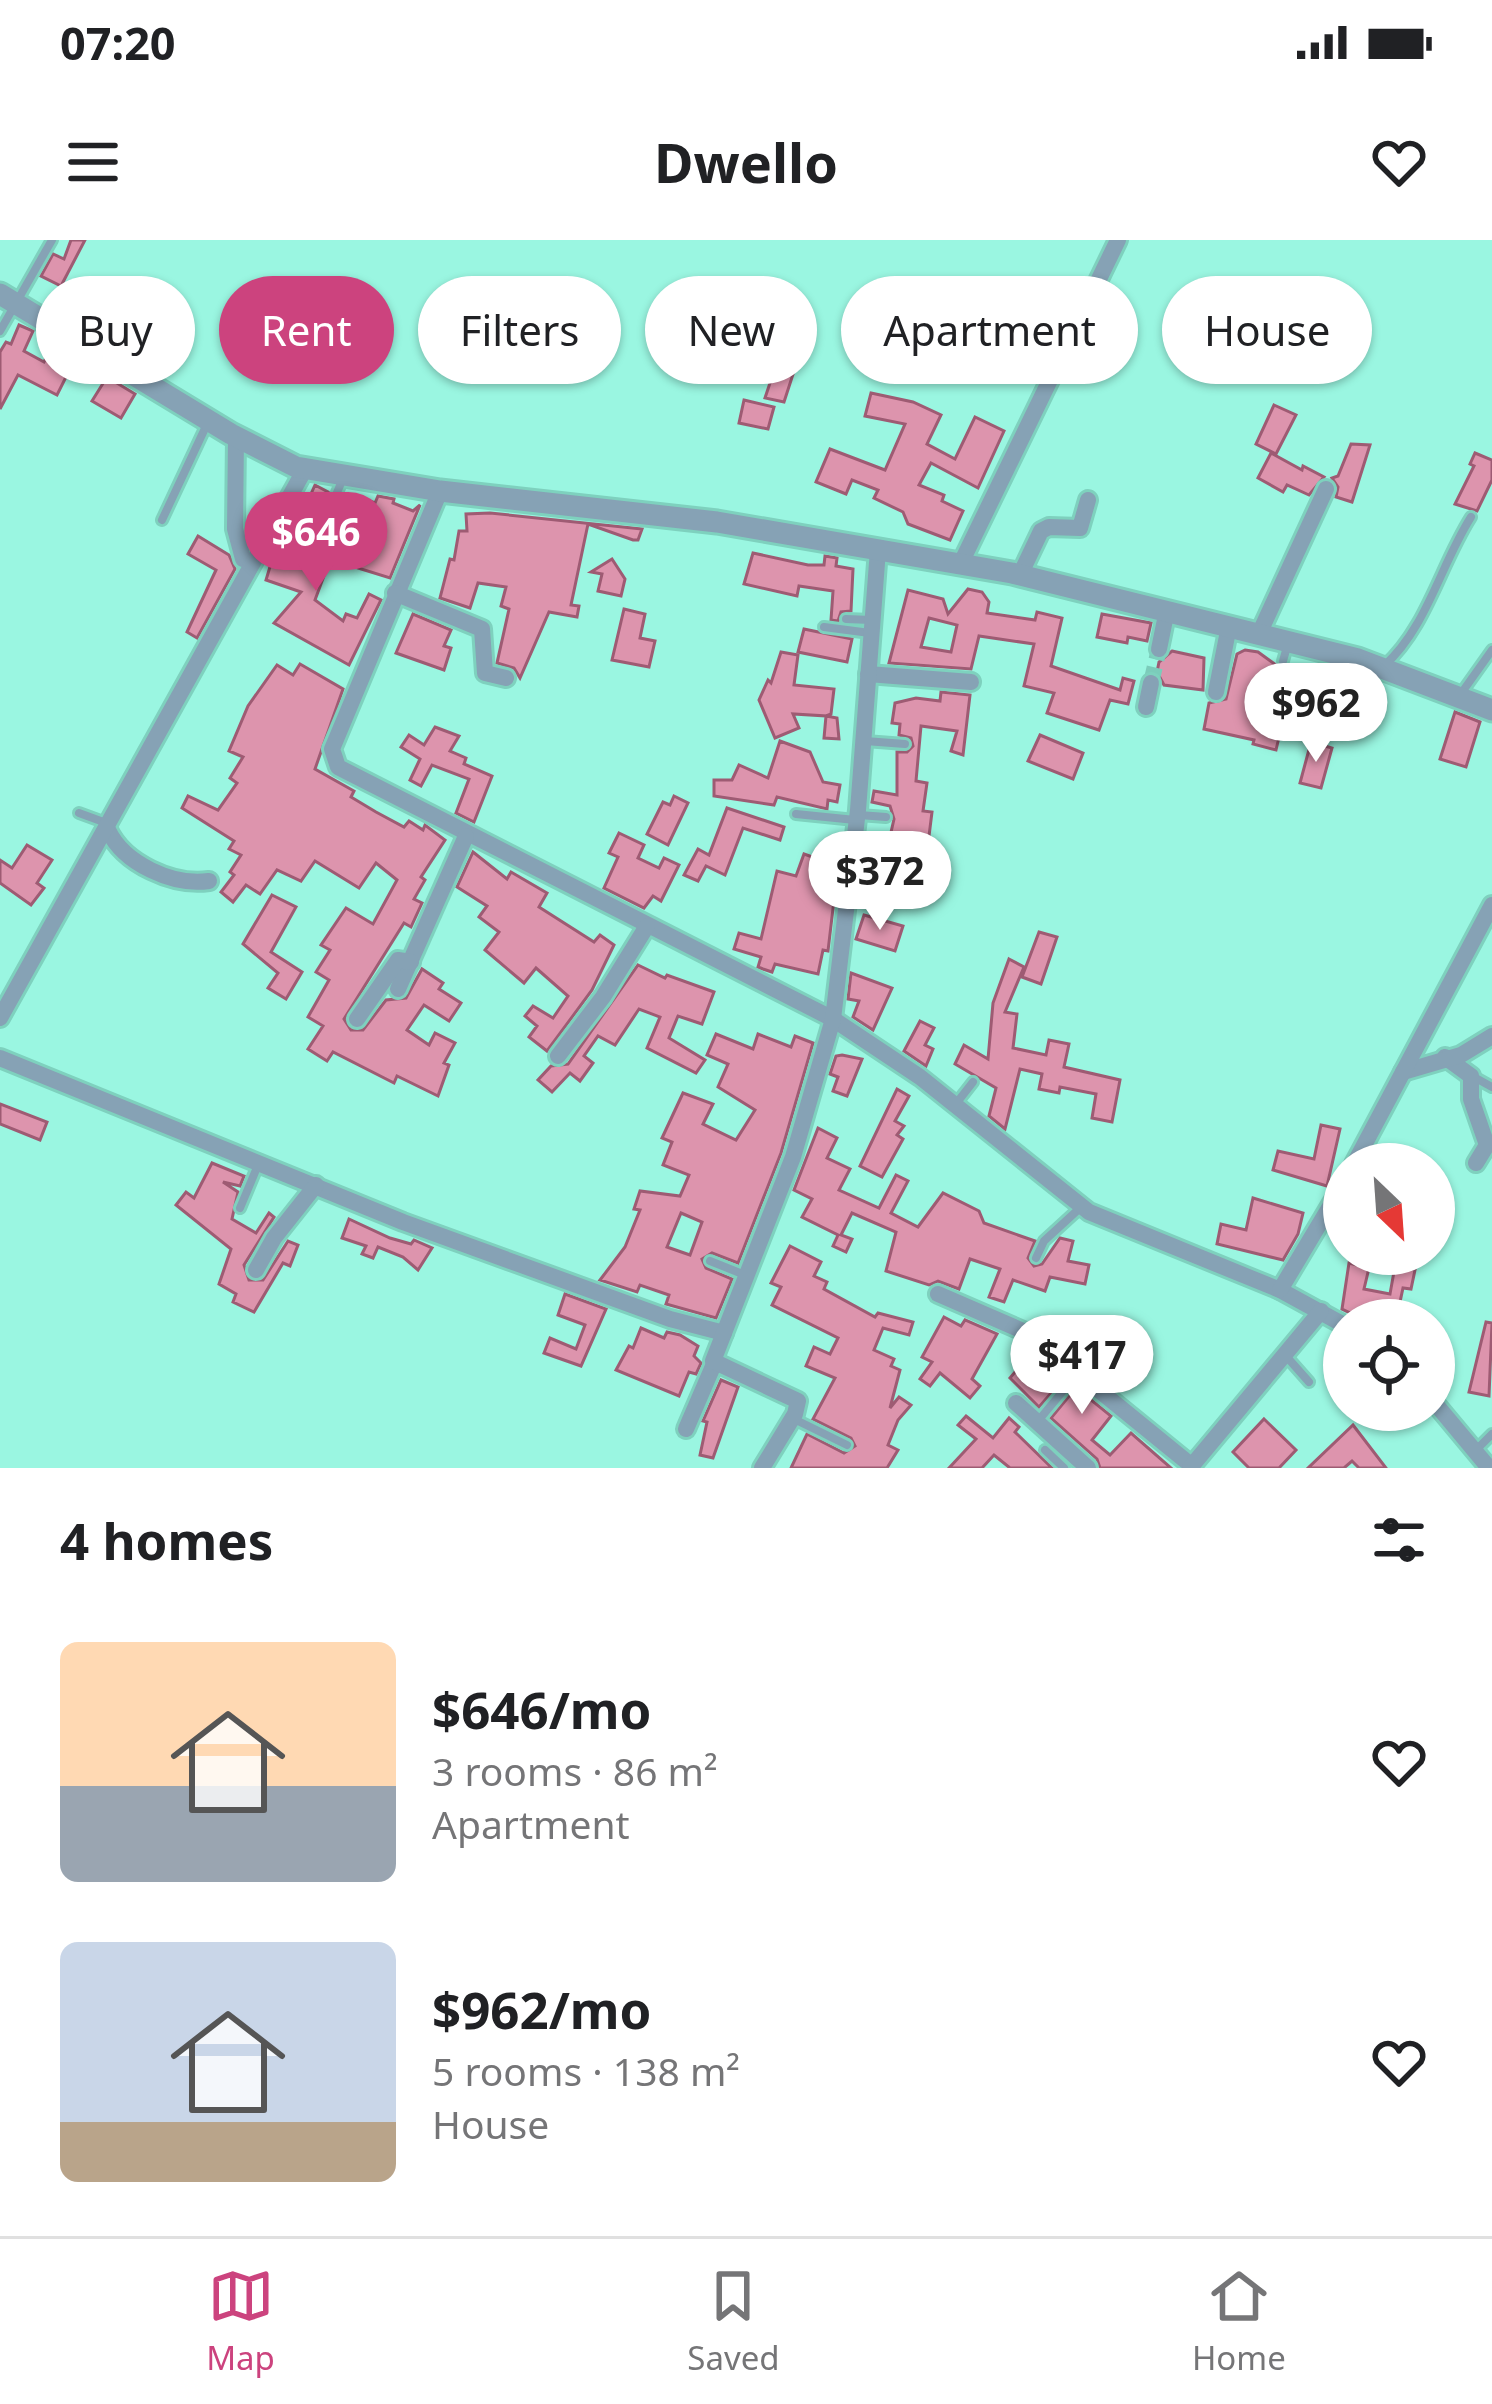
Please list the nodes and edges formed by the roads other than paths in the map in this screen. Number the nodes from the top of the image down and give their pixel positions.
1 (52, 240) edge
2 (1118, 240) edge
3 (8, 298) edge
4 (0, 332) edge
5 (209, 420) junction
6 (236, 437) junction
7 (305, 469) junction
8 (345, 475) junction
9 (440, 490) junction
10 (1326, 490) dead end
11 (1088, 500) dead end
12 (1471, 517) dead end
13 (162, 520) dead end
14 (343, 547) dead end
15 (878, 550) junction
16 (243, 559) dead end
17 (961, 563) junction
18 (1020, 575) junction
19 (395, 593) junction
20 (1167, 610) junction
21 (846, 620) dead end
22 (1229, 626) junction
23 (824, 627) dead end
24 (872, 627) junction
25 (1259, 634) junction
26 (1159, 649) tunnel mouth
27 (1492, 650) edge
28 (1382, 667) junction
29 (868, 674) junction
30 (506, 678) dead end
31 (970, 682) dead end
32 (1151, 683) tunnel mouth
33 (1216, 692) dead end
34 (1460, 697) junction
35 (1146, 707) dead end
36 (1492, 710) edge
37 (863, 741) junction
38 (905, 745) dead end
39 (79, 813) dead end
40 (796, 814) dead end
41 (886, 817) dead end
42 (857, 818) junction
43 (109, 828) junction
44 (466, 836) junction
45 (852, 865) junction
46 (881, 871) dead end
47 (209, 881) dead end
48 (1492, 905) edge
49 (647, 926) junction
50 (411, 962) junction
51 (398, 989) dead end
52 (0, 1018) edge
53 (356, 1019) dead end
54 (833, 1019) junction
55 (1492, 1036) edge
56 (557, 1056) dead end
57 (1445, 1057) junction
58 (0, 1058) edge
59 (1402, 1072) junction
60 (1471, 1076) junction
61 (973, 1082) dead end
62 (1492, 1087) edge
63 (954, 1106) junction
64 (1365, 1143) edge
65 (259, 1163) junction
66 (1476, 1163) dead end
67 (316, 1185) junction
68 (1081, 1207) junction
69 (241, 1208) dead end
70 (1323, 1218) edge
71 (1036, 1258) dead end
72 (710, 1261) dead end
73 (256, 1270) dead end
74 (746, 1276) junction
75 (1280, 1290) junction
76 (938, 1294) dead end
77 (1321, 1311) joint
78 (724, 1333) junction
79 (1285, 1355) junction
80 (714, 1364) junction
81 (1309, 1382) dead end
82 (1063, 1391) dead end
83 (1016, 1403) dead end
84 (793, 1418) junction
85 (1037, 1423) junction
86 (1455, 1427) edge
87 (686, 1429) dead end
88 (1492, 1434) edge
89 (847, 1445) dead end
90 (1046, 1450) dead end
91 (1475, 1450) junction
92 (1191, 1467) edge
93 (762, 1468) edge
94 (1064, 1468) edge
95 (1088, 1468) edge
96 (1490, 1468) edge

1 - 3 lane
2 - 17 street
3 - 4 lane
3 - 5 street
5 - 6 street
5 - 13 lane
6 - 7 street
6 - 16 street
7 - 8 street
7 - 43 street
8 - 9 street
8 - 14 lane
9 - 15 street
9 - 19 street
10 - 25 street
11 - 18 street
12 - 28 lane
15 - 17 street
15 - 24 street
17 - 18 street
18 - 20 street
19 - 30 street
19 - 44 street
20 - 22 street
20 - 26 street
21 - 24 lane
22 - 25 street
22 - 33 street
23 - 24 lane
24 - 29 street
25 - 28 street
27 - 34 lane
28 - 34 street
29 - 31 street
29 - 37 street
32 - 35 street
34 - 36 street
37 - 38 lane
37 - 42 street
39 - 43 lane
40 - 42 lane
41 - 42 lane
42 - 45 street
43 - 47 street
43 - 52 street
44 - 49 street
44 - 50 street
45 - 46 lane
45 - 54 street
48 - 59 street
49 - 54 street
49 - 56 street
50 - 51 street
50 - 53 street
54 - 63 street
54 - 74 street
55 - 57 street
57 - 59 street
57 - 60 street
58 - 65 street
59 - 64 street
60 - 62 lane
60 - 66 street
61 - 63 lane
63 - 68 street
65 - 67 street
65 - 69 lane
67 - 73 street
67 - 78 street
68 - 71 lane
68 - 75 street
70 - 75 street
72 - 74 lane
74 - 78 street
75 - 77 street
76 - 92 street
77 - 79 street
78 - 80 street
79 - 81 lane
79 - 92 street
80 - 84 street
80 - 87 street
82 - 85 lane
83 - 85 street
84 - 89 lane
84 - 93 street
85 - 95 street
86 - 91 street
88 - 91 lane
90 - 94 lane
91 - 96 street

